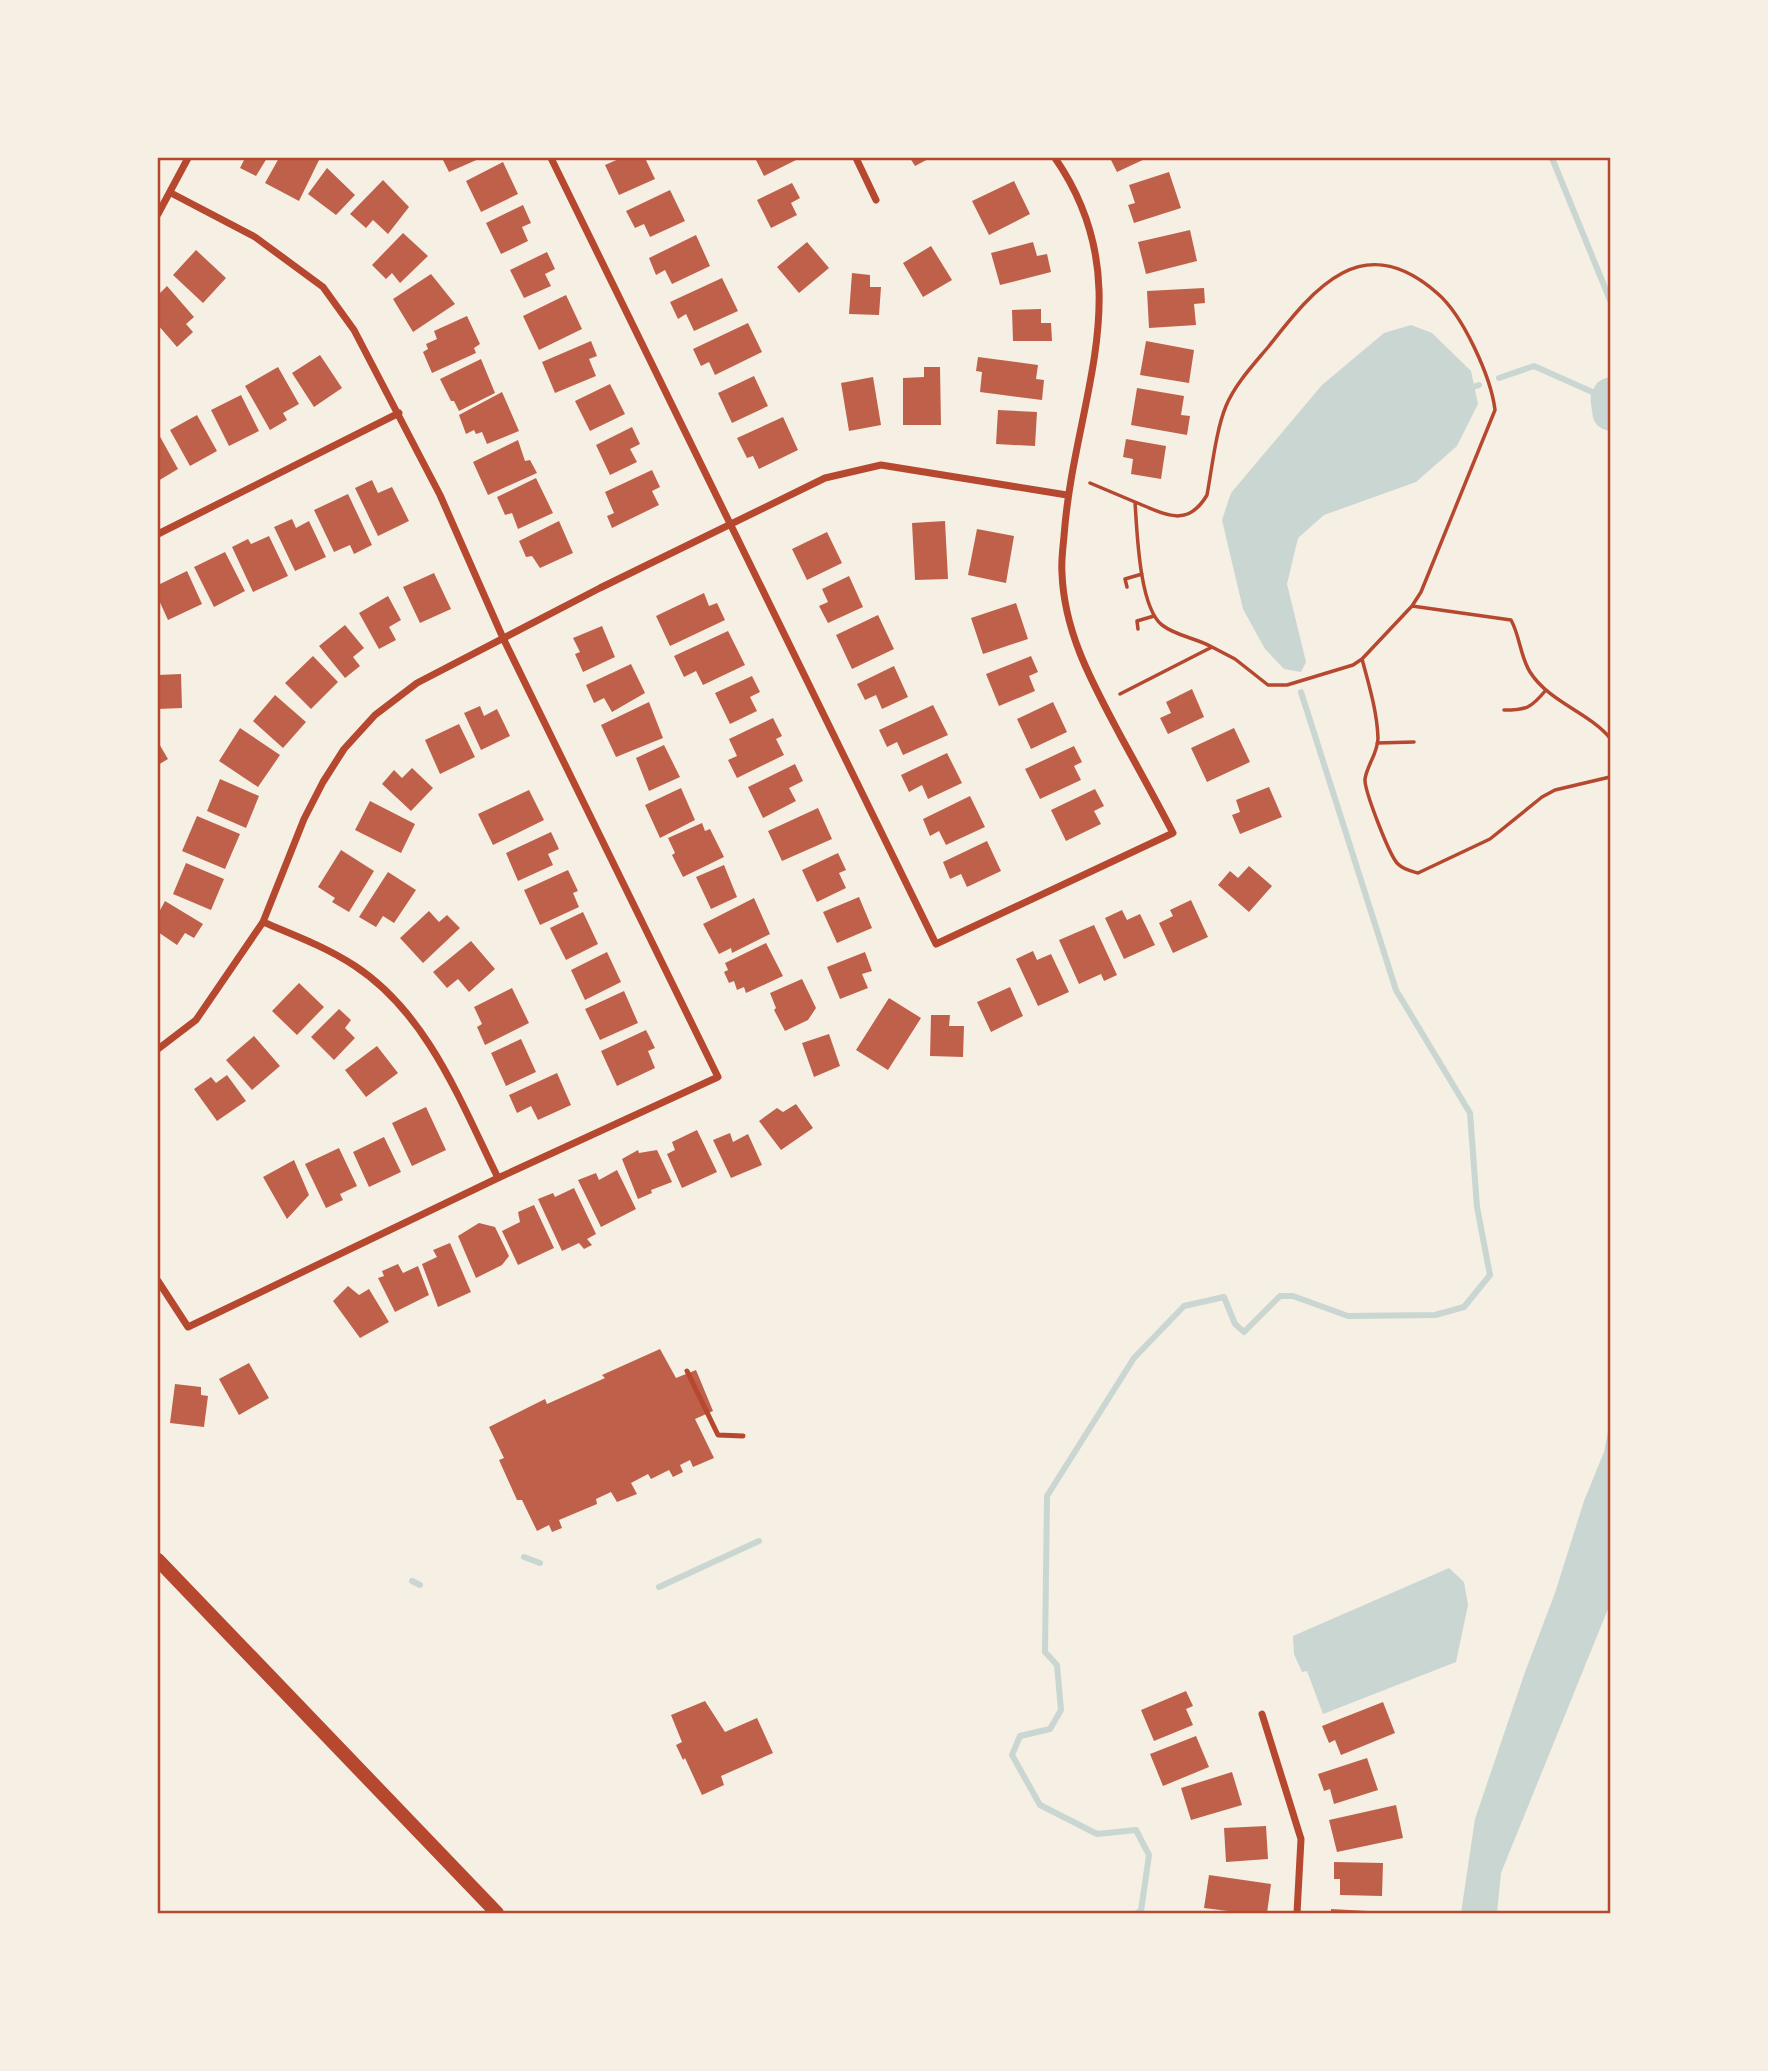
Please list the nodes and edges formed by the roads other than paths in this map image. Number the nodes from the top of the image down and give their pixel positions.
1 (188, 158) edge
2 (551, 158) edge
3 (856, 158) edge
4 (1055, 158) edge
5 (171, 193) junction
6 (876, 200) dead end
7 (158, 214) edge
8 (399, 413) junction
9 (1067, 495) junction
10 (730, 523) junction
11 (158, 534) edge
12 (503, 638) junction
13 (262, 922) junction
14 (158, 1049) edge
15 (498, 1178) junction
16 (158, 1281) edge
17 (687, 1371) dead end
18 (743, 1436) dead end
19 (158, 1560) edge
20 (1262, 1714) dead end
21 (497, 1913) edge
22 (1297, 1913) edge

1 - 5 street
2 - 10 street
3 - 6 street
4 - 9 street
5 - 7 street
5 - 8 street
8 - 11 street
8 - 12 street
9 - 10 street
9 - 10 street
10 - 12 street
12 - 13 street
12 - 15 street
13 - 14 street
13 - 15 street
15 - 16 street
17 - 18 lane
19 - 21 main road
20 - 22 street

